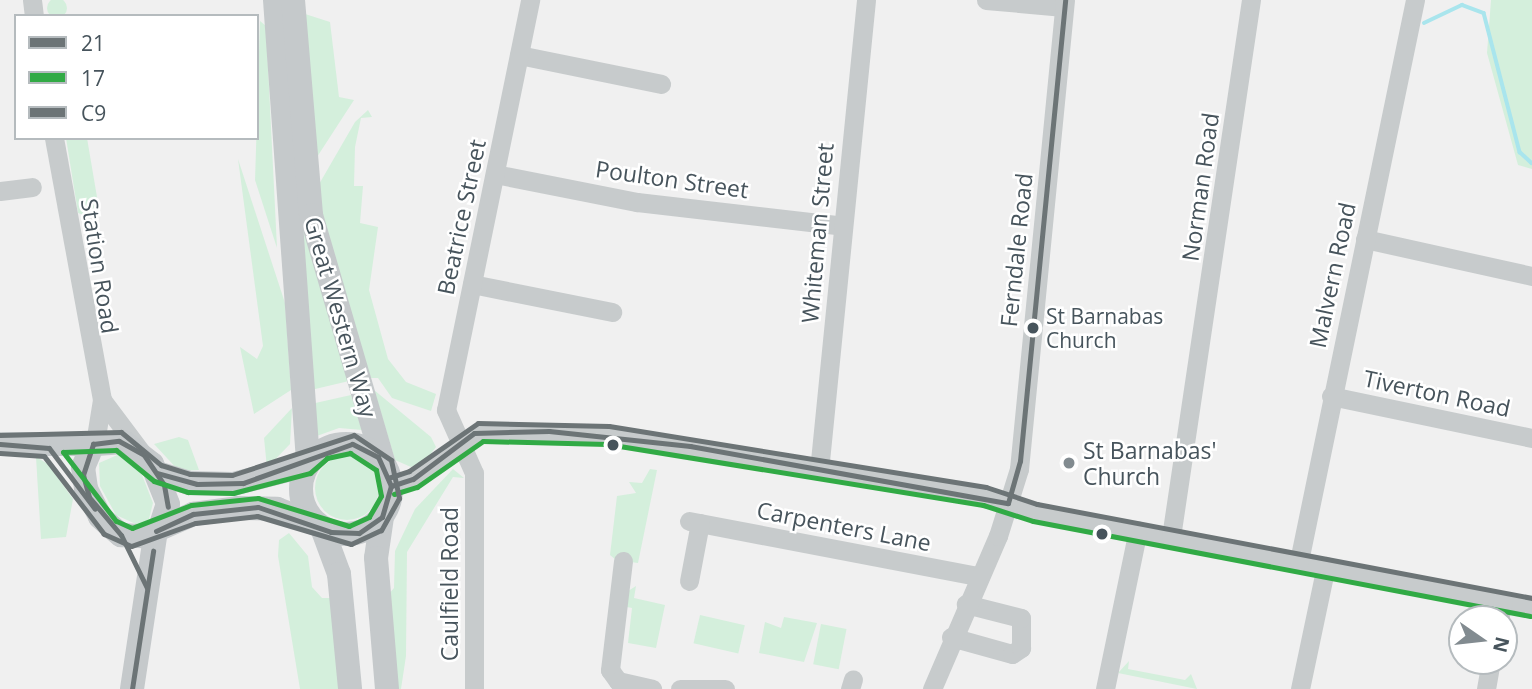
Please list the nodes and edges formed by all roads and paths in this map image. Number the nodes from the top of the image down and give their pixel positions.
1 (275, 0) edge
2 (293, 0) edge
3 (530, 0) edge
4 (866, 0) edge
5 (986, 0) edge
6 (1251, 0) edge
7 (1415, 0) edge
8 (1065, 4) edge
9 (519, 55) junction
10 (661, 84) dead end
11 (54, 140) edge
12 (495, 174) junction
13 (47, 185) junction
14 (0, 191) edge
15 (843, 226) junction
16 (1365, 239) junction
17 (1532, 276) edge
18 (472, 284) junction
19 (612, 312) dead end
20 (1331, 396) junction
21 (102, 400) junction
22 (1532, 438) edge
23 (458, 441) junction
24 (0, 444) edge
25 (94, 444) junction
26 (43, 445) junction
27 (151, 464) junction
28 (307, 464) junction
29 (819, 471) junction
30 (387, 475) junction
31 (89, 497) junction
32 (1008, 503) junction
33 (382, 517) junction
34 (319, 526) junction
35 (158, 529) junction
36 (1138, 530) junction
37 (121, 535) junction
38 (1171, 537) junction
39 (1299, 561) junction
40 (1326, 566) junction
41 (626, 574) dead end
42 (978, 576) junction
43 (689, 581) dead end
44 (148, 588) junction
45 (966, 604) junction
46 (1481, 605) edge
47 (951, 637) junction
48 (682, 688) edge
49 (132, 689) edge
50 (350, 689) edge
51 (387, 689) edge
52 (474, 689) edge
53 (652, 689) edge
54 (725, 689) edge
55 (932, 689) edge
56 (1105, 689) edge
57 (1300, 689) edge

1 - 28 main road, Great Western Way
2 - 30 main road, Great Western Way
3 - 9 street, Beatrice Street
4 - 15 street, Whiteman Street
5 - 8 street
6 - 38 street, Norman Road
7 - 16 street, Malvern Road
8 - 32 street, Ferndale Road
9 - 10 street
9 - 12 street, Beatrice Street
11 - 13 street, Station Road
12 - 15 street, Poulton Street
12 - 18 street, Beatrice Street
13 - 14 street
13 - 21 street, Station Road
15 - 29 street, Whiteman Street
16 - 17 street
16 - 20 street, Malvern Road
18 - 19 street
18 - 23 street, Beatrice Street
20 - 22 street, Tiverton Road
20 - 39 street, Malvern Road
21 - 25 street, Station Road
21 - 27 street, Station Road
23 - 29 street
23 - 30 street
23 - 52 street, Caulfield Road
24 - 26 main road
25 - 26 main road
25 - 27 main road
25 - 31 main road
26 - 31 main road
27 - 28 main road
27 - 35 main road
28 - 30 main road
28 - 34 main road
29 - 32 street
30 - 33 main road
31 - 37 main road
32 - 36 street
32 - 42 street, Ferndale Road
33 - 34 main road
33 - 51 main road
34 - 35 main road
34 - 50 main road
35 - 37 main road
35 - 44 main road
36 - 38 street
36 - 56 street
37 - 44 main road
38 - 39 street
39 - 40 street
40 - 46 street
40 - 57 street
41 - 53 street
42 - 43 street, Carpenters Lane
42 - 45 street, Ferndale Road
44 - 49 main road
45 - 47 street, Ferndale Road
45 - 47 street
47 - 55 street, Ferndale Road
48 - 54 street

